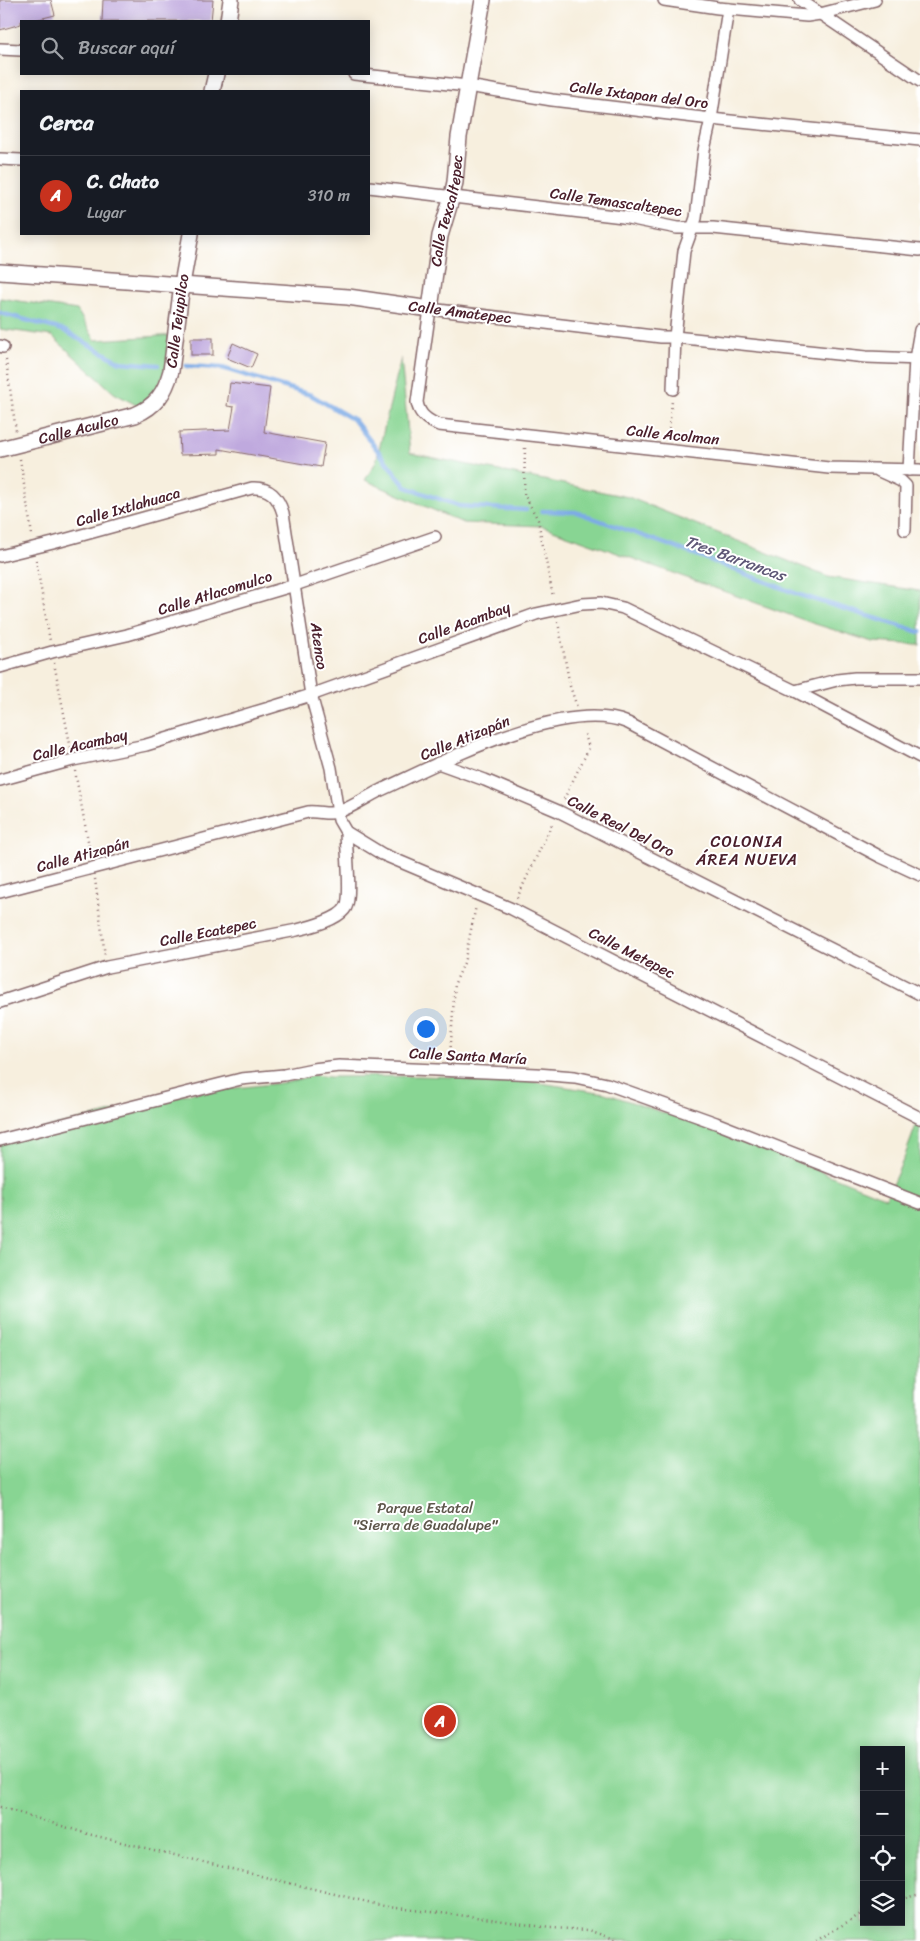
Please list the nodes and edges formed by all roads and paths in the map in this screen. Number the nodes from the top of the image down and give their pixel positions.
1 (231, 0) edge
2 (482, 0) edge
3 (664, 0) edge
4 (800, 0) edge
5 (875, 0) edge
6 (720, 6) edge
7 (820, 14) junction
8 (228, 20) edge
9 (0, 48) edge
10 (20, 50) edge
11 (216, 75) edge
12 (364, 75) edge
13 (920, 81) edge
14 (468, 86) junction
15 (212, 90) edge
16 (711, 119) junction
17 (920, 140) edge
18 (0, 159) edge
19 (20, 160) edge
20 (370, 187) edge
21 (452, 196) junction
22 (692, 227) junction
23 (191, 235) edge
24 (920, 250) edge
25 (0, 272) edge
26 (182, 284) junction
27 (430, 309) junction
28 (920, 330) edge
29 (676, 337) junction
30 (1, 347) edge
31 (917, 359) edge
32 (673, 389) joint
33 (154, 404) joint
34 (425, 418) joint
35 (525, 434) junction
36 (18, 445) junction
37 (0, 449) edge
38 (667, 449) junction
39 (874, 469) junction
40 (915, 470) edge
41 (265, 489) joint
42 (905, 530) dead end
43 (435, 538) dead end
44 (34, 547) junction
45 (0, 556) edge
46 (295, 584) junction
47 (555, 609) junction
48 (0, 666) edge
49 (920, 678) edge
50 (795, 691) junction
51 (311, 695) junction
52 (580, 716) junction
53 (920, 757) edge
54 (438, 763) junction
55 (0, 780) edge
56 (558, 811) junction
57 (337, 812) junction
58 (346, 832) junction
59 (920, 875) edge
60 (0, 892) edge
61 (479, 895) junction
62 (512, 908) junction
63 (920, 994) edge
64 (0, 1002) edge
65 (450, 1070) junction
66 (920, 1118) edge
67 (0, 1140) edge
68 (920, 1203) edge
69 (0, 1806) edge
70 (920, 1894) edge
71 (905, 1898) edge
72 (860, 1914) edge
73 (620, 1941) edge
74 (816, 1941) edge

1 - 8 street
2 - 14 street, Calle Texcaltepec
3 - 6 street
4 - 7 street
5 - 7 street
6 - 7 street
6 - 16 street
7 - 13 street
9 - 10 street
11 - 15 street
12 - 14 street, Calle Ixtapan del Oro
14 - 16 street, Calle Ixtapan del Oro
14 - 21 street, Calle Texcaltepec
16 - 17 street, Calle Ixtapan del Oro
16 - 22 street
18 - 19 street
20 - 21 street, Calle Temascaltepec
21 - 22 street, Calle Temascaltepec
21 - 27 street, Calle Texcaltepec
22 - 24 street, Calle Temascaltepec
22 - 29 street
23 - 26 street, Calle Tejupilco
25 - 26 street, Calle Amatepec
26 - 27 street, Calle Amatepec
26 - 33 street, Calle Tejupilco
27 - 29 street, Calle Amatepec
27 - 34 street, Calle Texcaltepec
28 - 31 street
29 - 31 street, Calle Amatepec
29 - 32 street
30 - 36 path
31 - 40 street
32 - 38 path
33 - 36 street, Calle Aculco
34 - 35 street, Calle Acolman
35 - 38 street, Calle Acolman
35 - 47 path
36 - 37 street, Calle Aculco
36 - 44 path
38 - 39 street, Calle Acolman
39 - 40 street, Calle Acolman
39 - 42 street
41 - 44 street, Calle Ixtlahuaca
41 - 46 street, Atenco
43 - 46 street, Calle Atlacomulco
44 - 45 street, Calle Ixtlahuaca
46 - 48 street, Calle Atlacomulco
46 - 51 street, Atenco
47 - 50 street, Calle Acambay
47 - 51 street, Calle Acambay
47 - 52 path
49 - 50 street
50 - 53 street, Calle Acambay
51 - 55 street, Calle Acambay
51 - 57 street, Atenco
52 - 54 street, Calle Atizapán
52 - 56 path
52 - 59 street, Calle Atizapán
54 - 56 street, Calle Real Del Oro
54 - 57 street, Calle Atizapán
56 - 62 path
56 - 63 street, Calle Real Del Oro
57 - 58 street
57 - 60 street, Calle Atizapán
58 - 61 street, Calle Metepec
58 - 64 street, Calle Ecatepec
61 - 62 street, Calle Metepec
61 - 65 path
62 - 66 street, Calle Metepec
65 - 67 street, Calle Santa María
65 - 68 street, Calle Santa María
69 - 73 path
70 - 71 path
72 - 74 path

